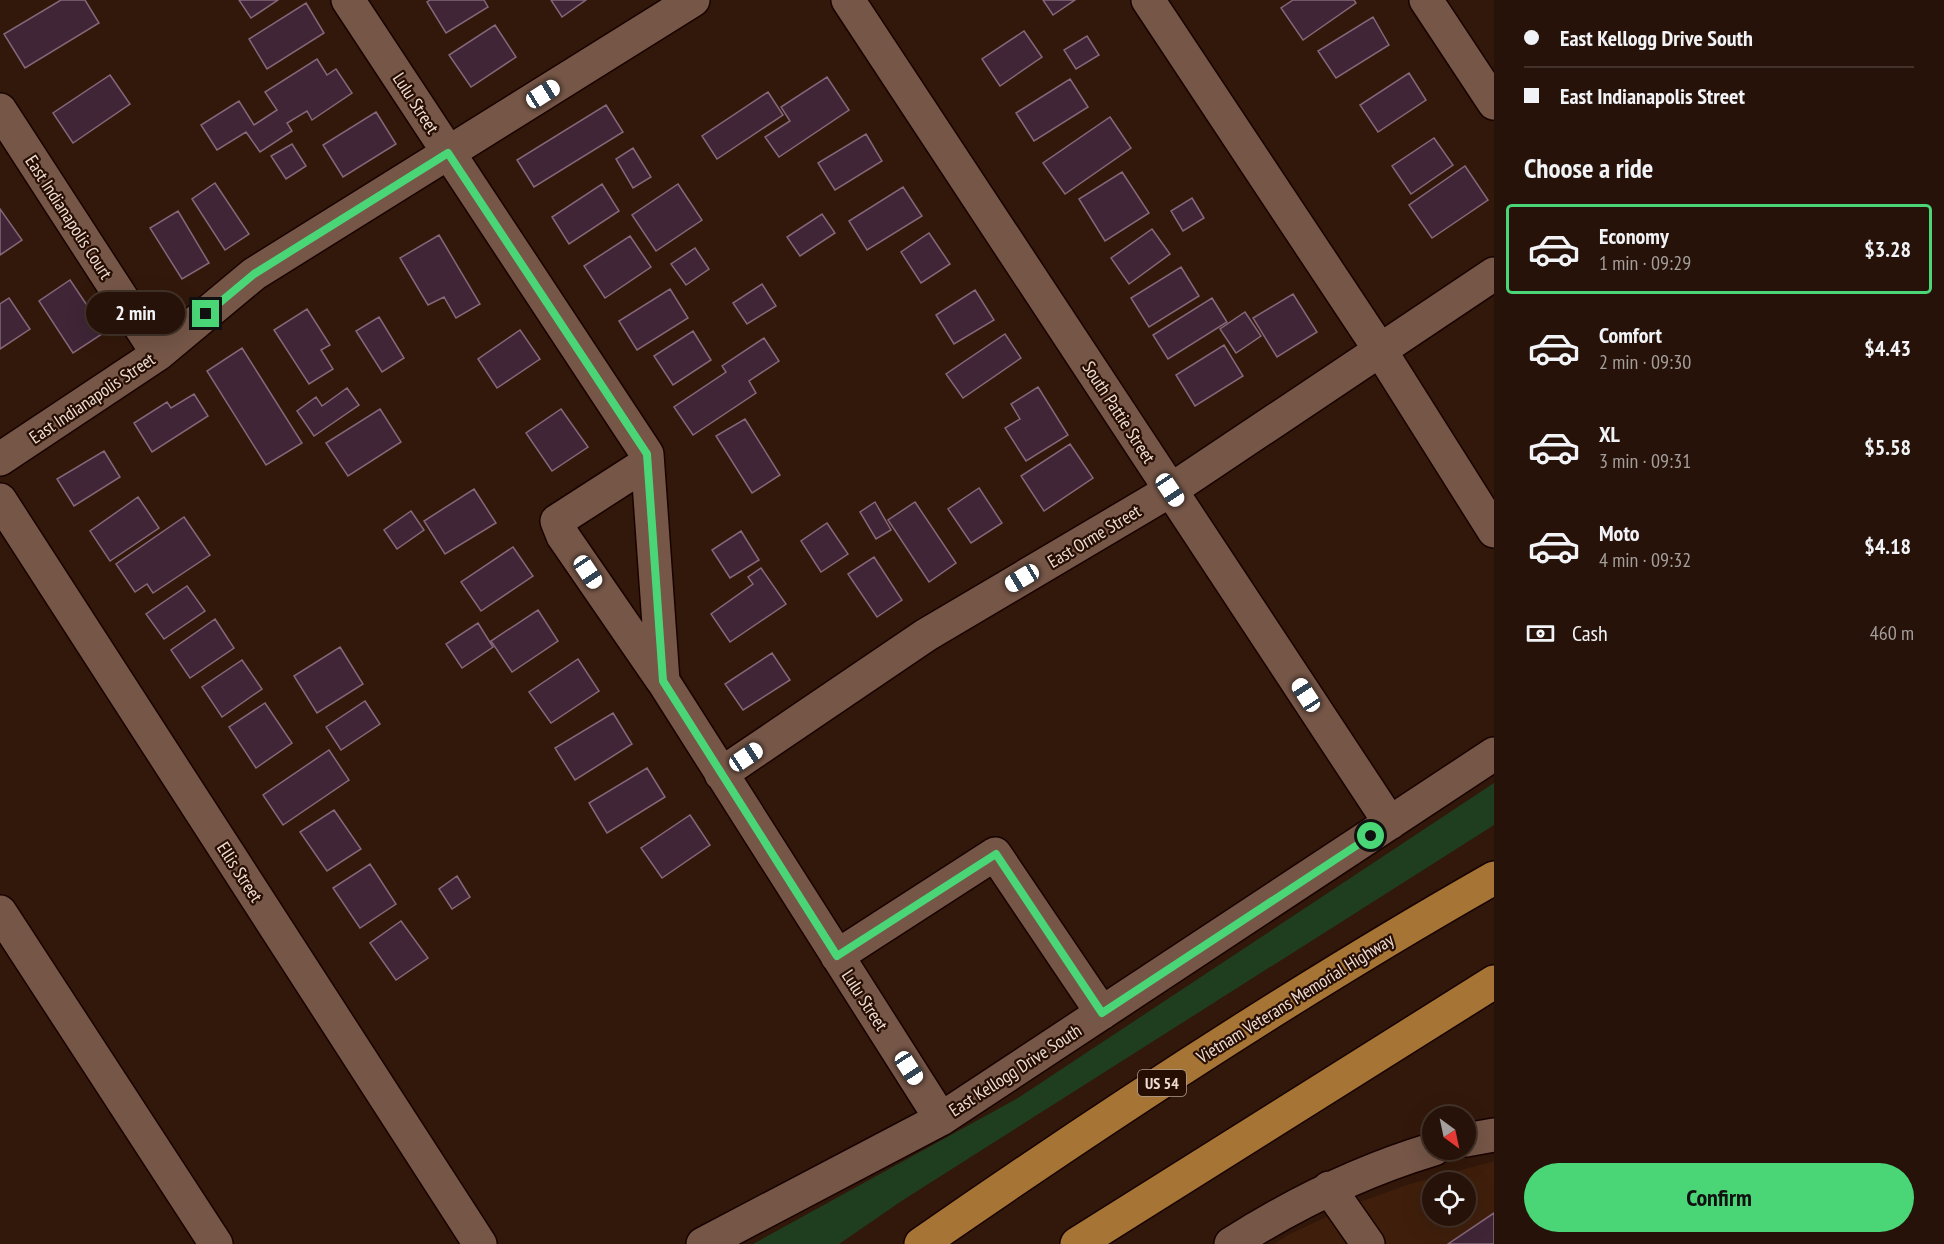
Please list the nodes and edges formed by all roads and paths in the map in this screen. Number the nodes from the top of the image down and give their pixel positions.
1 (348, 0) edge
2 (693, 0) edge
3 (848, 0) edge
4 (1148, 0) edge
5 (1426, 0) edge
6 (1494, 103) edge
7 (0, 110) edge
8 (448, 153) junction
9 (1494, 274) edge
10 (1380, 350) junction
11 (158, 354) junction
12 (0, 459) edge
13 (647, 463) junction
14 (1170, 490) junction
15 (0, 500) edge
16 (1494, 531) edge
17 (663, 681) junction
18 (1494, 754) edge
19 (721, 774) junction
20 (1390, 824) junction
21 (1494, 862) edge
22 (1494, 878) edge
23 (0, 912) edge
24 (1407, 927) junction
25 (837, 956) junction
26 (1494, 982) edge
27 (1102, 1013) junction
28 (941, 1119) junction
29 (1494, 1135) edge
30 (1476, 1138) edge
31 (1422, 1153) edge
32 (1329, 1188) junction
33 (216, 1244) edge
34 (480, 1244) edge
35 (703, 1244) edge
36 (921, 1244) edge
37 (1077, 1244) edge
38 (1231, 1244) edge
39 (1368, 1244) edge

1 - 8 street, Lulu Street
2 - 8 street, East Indianapolis Street
3 - 14 street, South Pattie Street
4 - 10 street
5 - 6 street
7 - 11 street, East Indianapolis Court
8 - 11 street, East Indianapolis Street
8 - 13 street, Lulu Street
9 - 10 street, East Orme Street
10 - 14 street, East Orme Street
10 - 16 street
11 - 12 street, East Indianapolis Street
13 - 17 street, Lulu Street
13 - 17 street
14 - 19 street, East Orme Street
14 - 20 street, South Pattie Street
15 - 34 street, Ellis Street
17 - 19 street, Lulu Street
18 - 20 street, East Kellogg Drive South
19 - 25 street, Lulu Street
20 - 27 street, East Kellogg Drive South
21 - 24 highway
22 - 24 highway, Vietnam Veterans Memorial Highway / US 54
23 - 33 street
24 - 36 highway, Vietnam Veterans Memorial Highway / US 54
25 - 27 street
25 - 28 street, Lulu Street
26 - 37 highway
27 - 28 street, East Kellogg Drive South
28 - 35 street, East Kellogg Drive South
29 - 30 street
31 - 32 street
32 - 38 street
32 - 39 street

